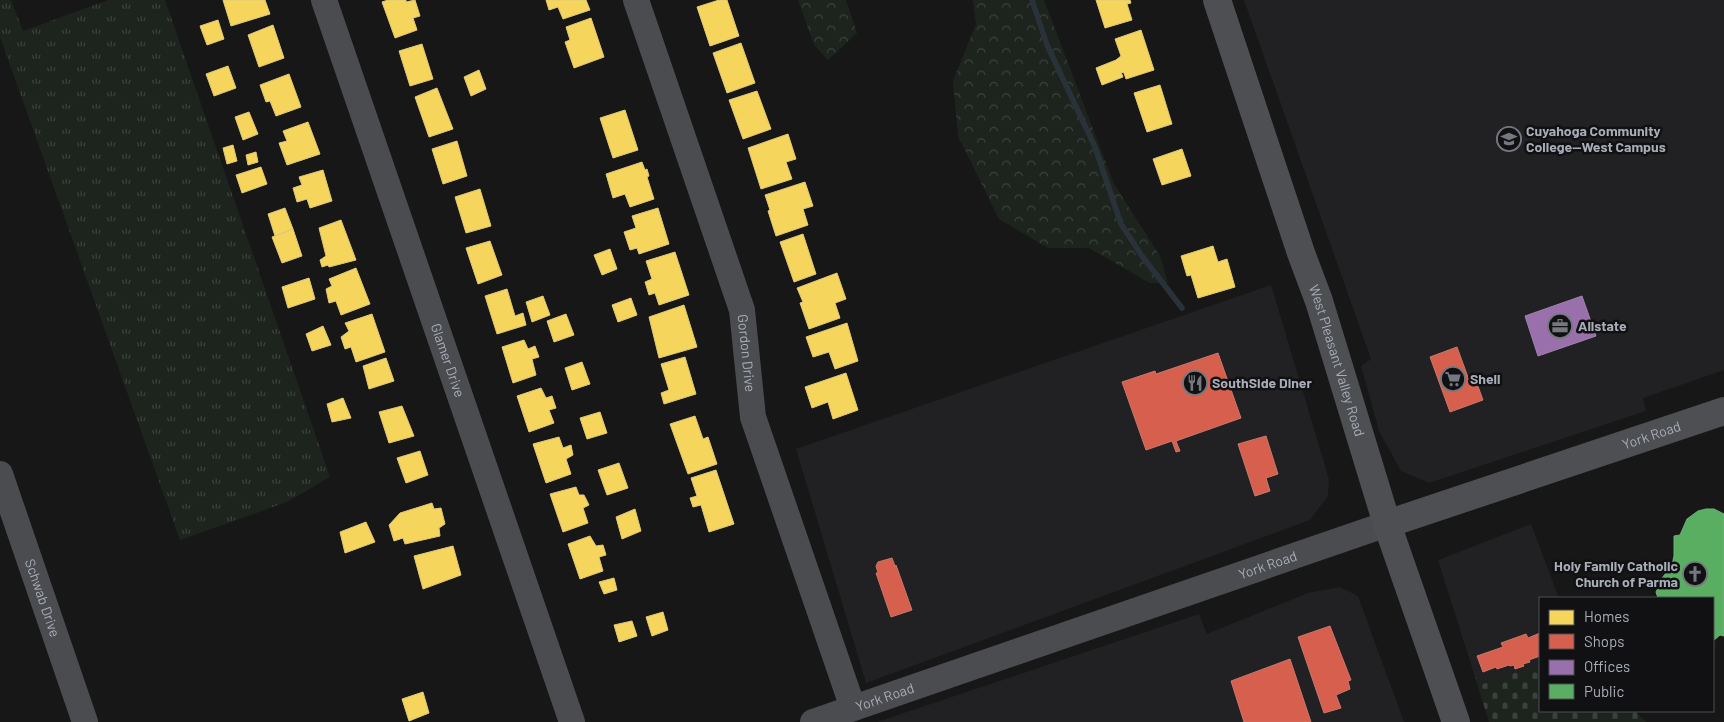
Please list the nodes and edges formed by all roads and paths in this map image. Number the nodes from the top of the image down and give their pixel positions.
1 (324, 0) edge
2 (636, 0) edge
3 (1217, 0) edge
4 (1724, 411) edge
5 (0, 474) edge
6 (1387, 524) junction
7 (853, 708) junction
8 (85, 722) edge
9 (572, 722) edge
10 (813, 722) edge
11 (1456, 722) edge

1 - 9 street, Glamer Drive
2 - 7 street, Gordon Drive
3 - 6 main road, West Pleasant Valley Road
4 - 6 main road, York Road
5 - 8 street, Schwab Drive
6 - 7 street, York Road
6 - 11 main road, West Pleasant Valley Road
7 - 10 street, York Road

